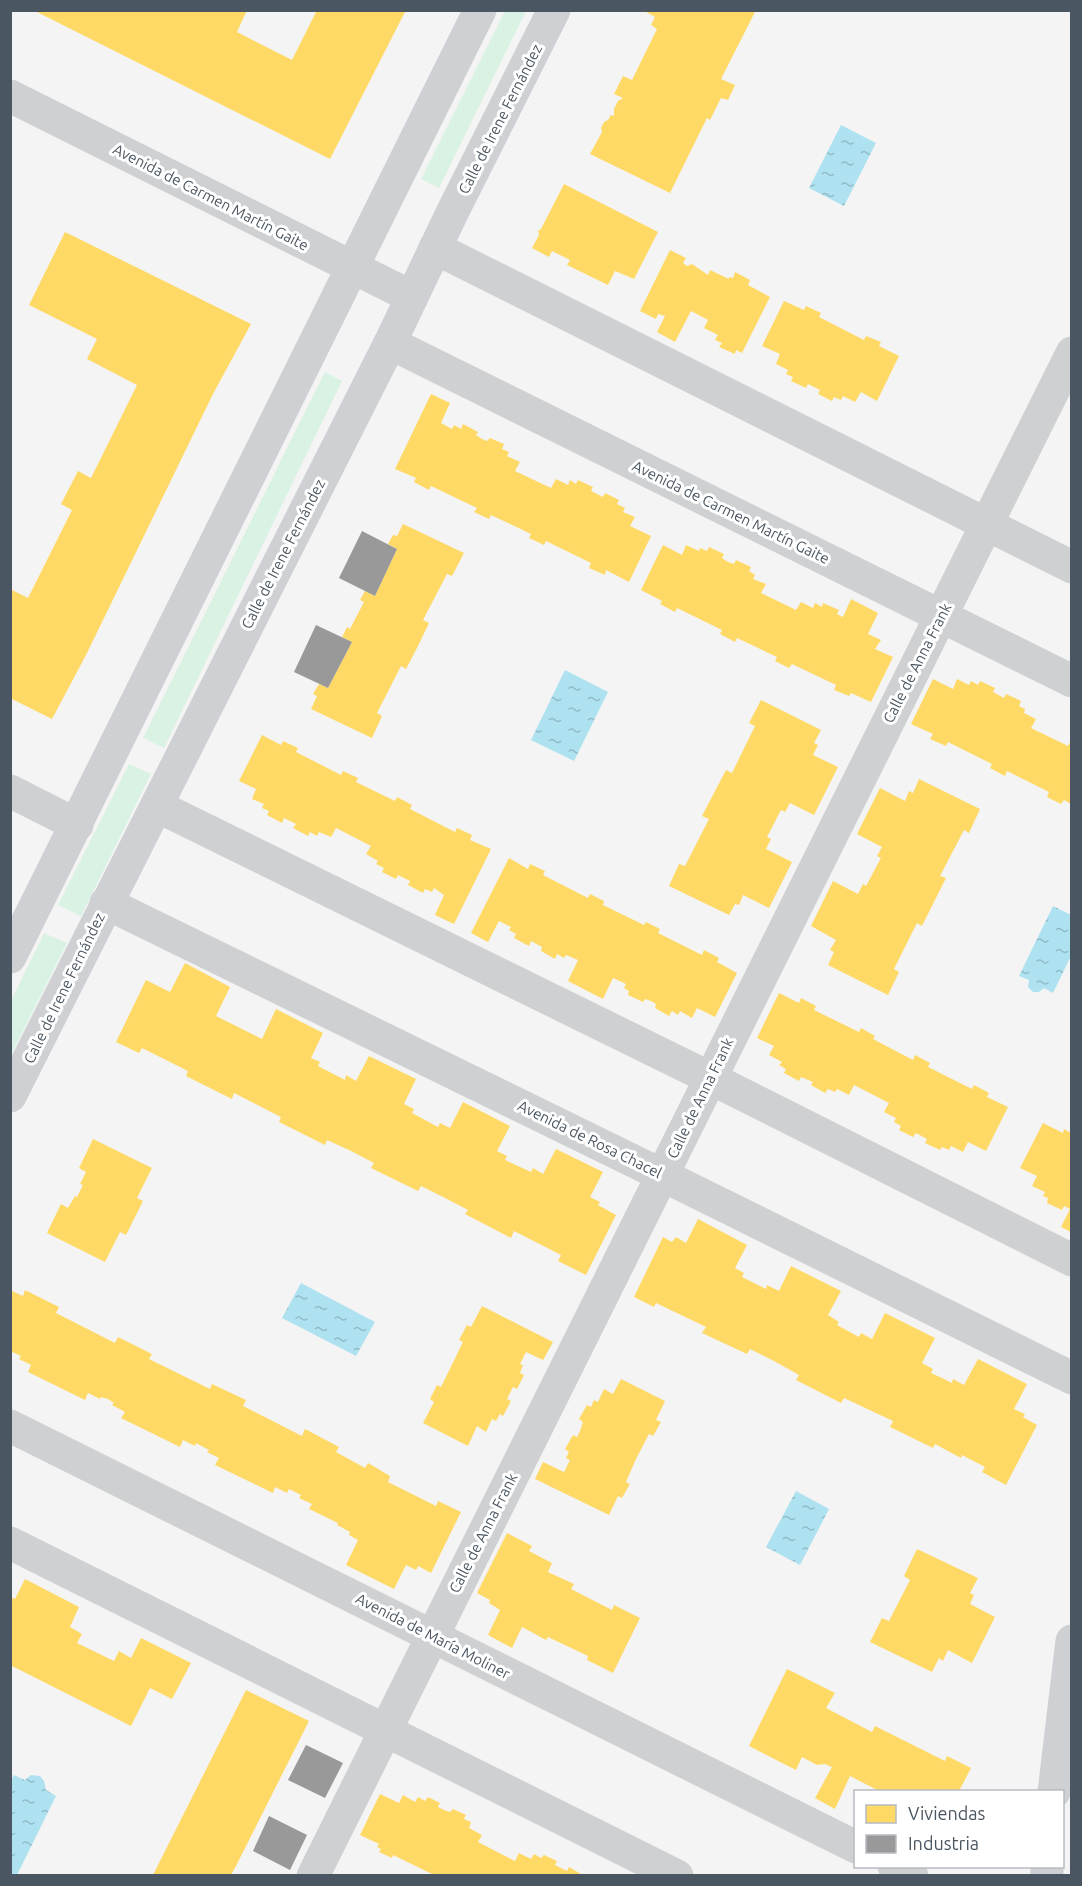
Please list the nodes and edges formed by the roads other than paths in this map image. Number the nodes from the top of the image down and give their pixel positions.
1 (480, 10) edge
2 (554, 10) edge
3 (10, 96) edge
4 (435, 248) junction
5 (352, 268) junction
6 (412, 297) junction
7 (390, 343) junction
8 (1071, 353) edge
9 (986, 525) junction
10 (1071, 567) edge
11 (940, 616) junction
12 (1071, 681) edge
13 (10, 791) edge
14 (157, 806) junction
15 (77, 825) junction
16 (106, 903) junction
17 (10, 957) edge
18 (710, 1078) junction
19 (10, 1096) edge
20 (662, 1175) junction
21 (1071, 1260) edge
22 (1071, 1378) edge
23 (10, 1426) edge
24 (10, 1543) edge
25 (432, 1635) junction
26 (1071, 1641) edge
27 (386, 1729) junction
28 (1054, 1790) edge
29 (854, 1847) edge
30 (898, 1868) edge
31 (313, 1875) edge
32 (677, 1875) edge
33 (912, 1875) edge

1 - 5 street
2 - 4 street, Calle de Irene Fernández
3 - 5 street, Avenida de Carmen Martín Gaite
4 - 6 street, Calle de Irene Fernández
4 - 9 street
5 - 6 street, Avenida de Carmen Martín Gaite
5 - 15 street
6 - 7 street, Calle de Irene Fernández
7 - 11 street, Avenida de Carmen Martín Gaite
7 - 14 street, Calle de Irene Fernández
8 - 9 street, Calle de Anna Frank
9 - 10 street
9 - 11 street, Calle de Anna Frank
11 - 12 street, Avenida de Carmen Martín Gaite
11 - 18 street, Calle de Anna Frank
13 - 15 street
14 - 16 street, Calle de Irene Fernández
14 - 18 street
15 - 17 street
16 - 19 street, Calle de Irene Fernández
16 - 20 street, Avenida de Rosa Chacel
18 - 20 street, Calle de Anna Frank
18 - 21 street
20 - 22 street, Avenida de Rosa Chacel
20 - 25 street, Calle de Anna Frank
23 - 25 street, Avenida de María Moliner
24 - 27 street
25 - 27 street, Calle de Anna Frank
25 - 29 street, Avenida de María Moliner
26 - 28 street
27 - 31 street, Calle de Anna Frank
27 - 32 street
30 - 33 street

